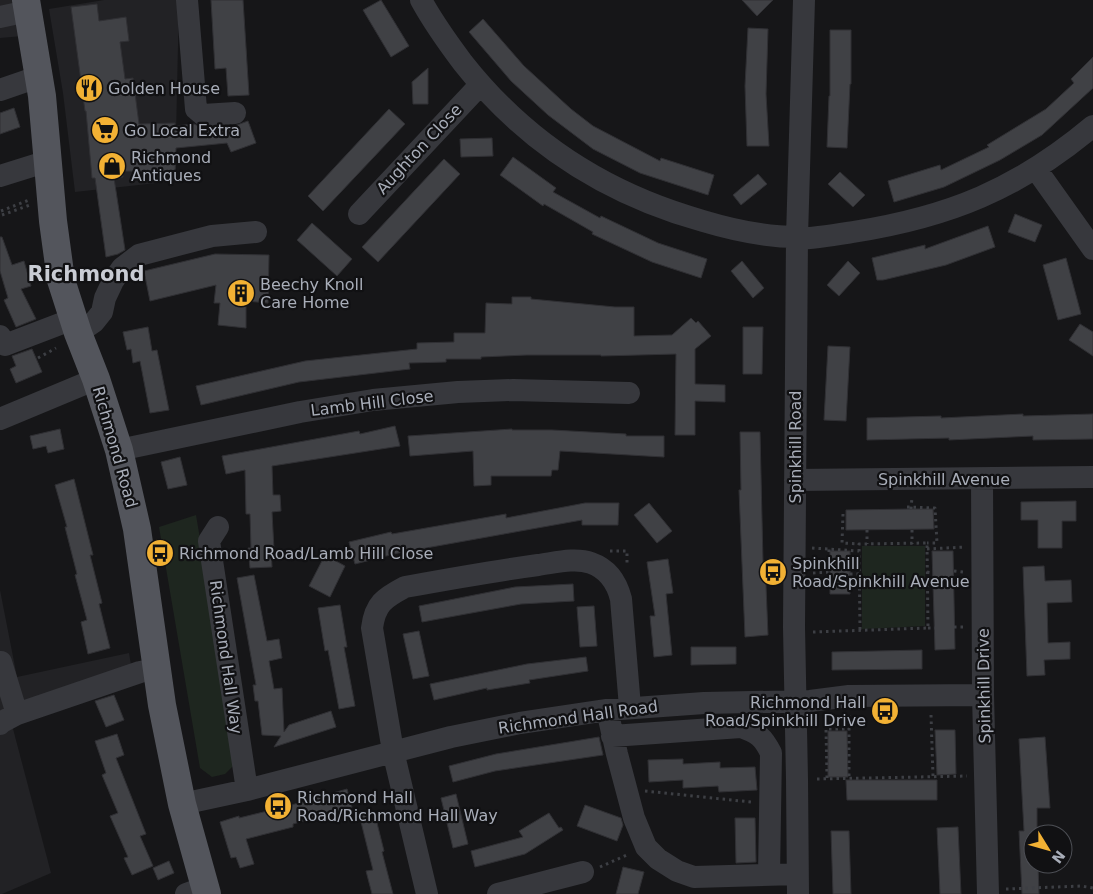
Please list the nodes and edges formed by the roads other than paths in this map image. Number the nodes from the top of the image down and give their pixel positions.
1 (187, 0) edge
2 (421, 0) edge
3 (804, 0) edge
4 (31, 3) edge
5 (0, 17) edge
6 (40, 79) junction
7 (480, 84) junction
8 (0, 90) edge
9 (235, 113) dead end
10 (1093, 126) edge
11 (48, 161) junction
12 (1036, 169) junction
13 (0, 176) edge
14 (359, 214) dead end
15 (256, 232) dead end
16 (797, 238) junction
17 (1093, 249) edge
18 (76, 326) junction
19 (0, 336) edge
20 (96, 379) junction
21 (629, 393) dead end
22 (0, 420) edge
23 (119, 450) junction
24 (1093, 477) edge
25 (982, 479) junction
26 (795, 480) junction
27 (218, 527) dead end
28 (1, 662) edge
29 (156, 669) junction
30 (983, 695) junction
31 (796, 702) junction
32 (630, 707) junction
33 (607, 710) junction
34 (9, 719) edge
35 (612, 736) junction
36 (393, 751) junction
37 (246, 790) junction
38 (182, 804) junction
39 (592, 869) road end
40 (769, 875) junction
41 (797, 884) edge
42 (199, 892) edge
43 (995, 892) edge
44 (427, 894) edge
45 (498, 894) edge

1 - 9 street
2 - 7 street
3 - 16 street, Spinkhill Road
4 - 5 street
4 - 6 main road, Richmond Road
6 - 8 street
6 - 11 main road, Richmond Road
7 - 14 street, Aughton Close
7 - 16 street
10 - 12 street
11 - 13 street
11 - 18 main road, Richmond Road
12 - 16 street
12 - 17 street
15 - 18 street
16 - 26 street, Spinkhill Road
18 - 19 street
18 - 20 main road, Richmond Road
20 - 22 street
20 - 23 main road, Richmond Road
21 - 23 street, Lamb Hill Close
23 - 29 main road, Richmond Road
24 - 25 street, Spinkhill Avenue
25 - 26 street, Spinkhill Avenue
25 - 30 street, Spinkhill Drive
26 - 31 street, Spinkhill Road
27 - 37 street, Richmond Hall Way
28 - 34 street
29 - 34 street
29 - 38 main road, Richmond Road
30 - 31 street, Richmond Hall Road
30 - 43 street, Spinkhill Drive
31 - 32 street, Richmond Hall Road
31 - 41 street, Spinkhill Road
32 - 33 street, Richmond Hall Road
32 - 36 street
33 - 35 street
33 - 36 street, Richmond Hall Road
35 - 40 street
35 - 40 street
36 - 37 street, Richmond Hall Road
36 - 44 street
37 - 38 street, Richmond Hall Road
38 - 42 main road, Richmond Road
39 - 45 street
40 - 41 street

